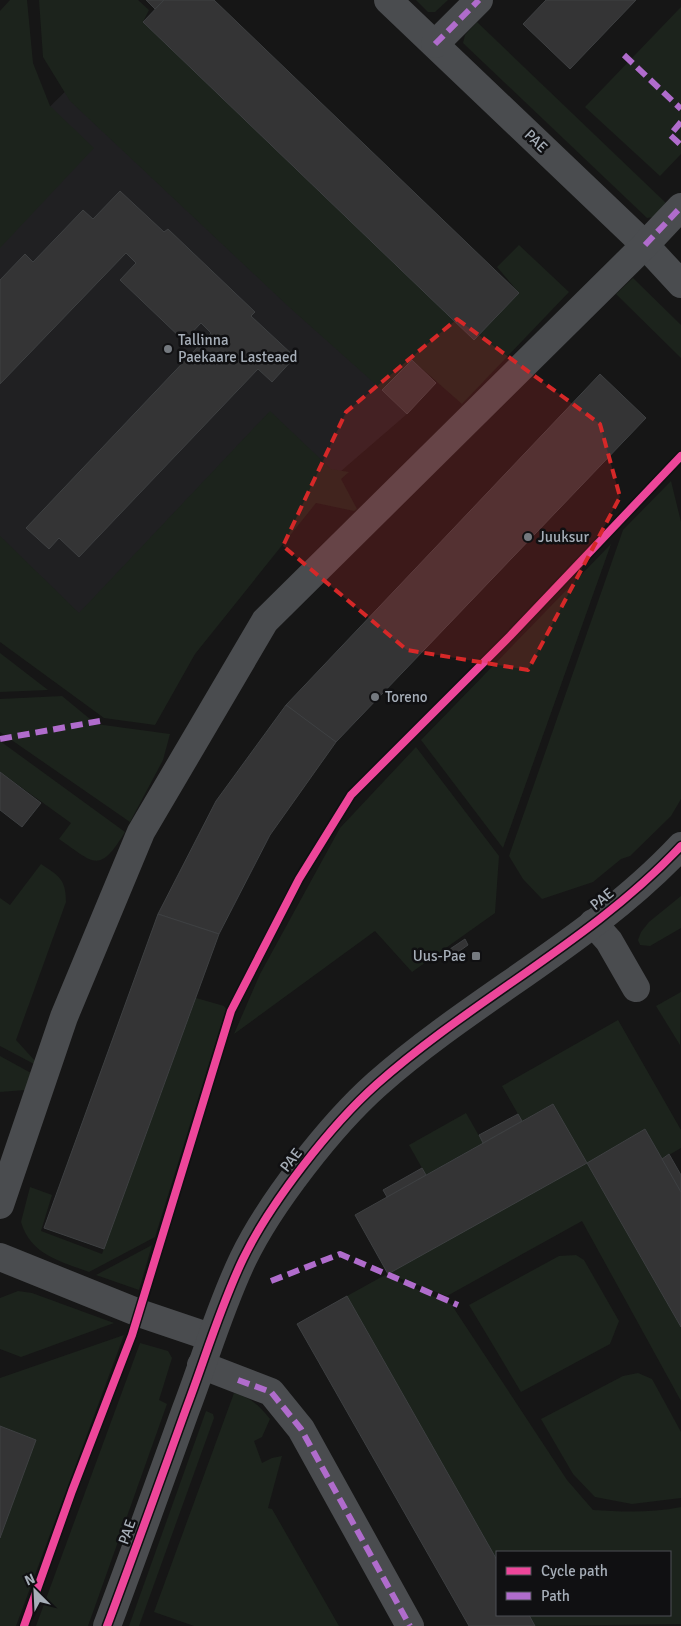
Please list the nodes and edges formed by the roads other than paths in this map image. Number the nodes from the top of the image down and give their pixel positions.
1 (388, 0) edge
2 (479, 0) edge
3 (435, 44) junction
4 (681, 207) edge
5 (646, 245) junction
6 (681, 284) edge
7 (681, 846) edge
8 (593, 923) junction
9 (636, 988) dead end
10 (0, 1205) edge
11 (0, 1257) edge
12 (210, 1337) junction
13 (201, 1365) junction
14 (107, 1626) edge
15 (410, 1626) edge

1 - 3 street, PAE
2 - 3 street
3 - 5 street, PAE
4 - 5 street
5 - 6 street, PAE
5 - 10 street
7 - 8 street, PAE
8 - 9 street
8 - 12 street, PAE
11 - 12 street
12 - 13 street, PAE
13 - 14 street, PAE
13 - 15 street

